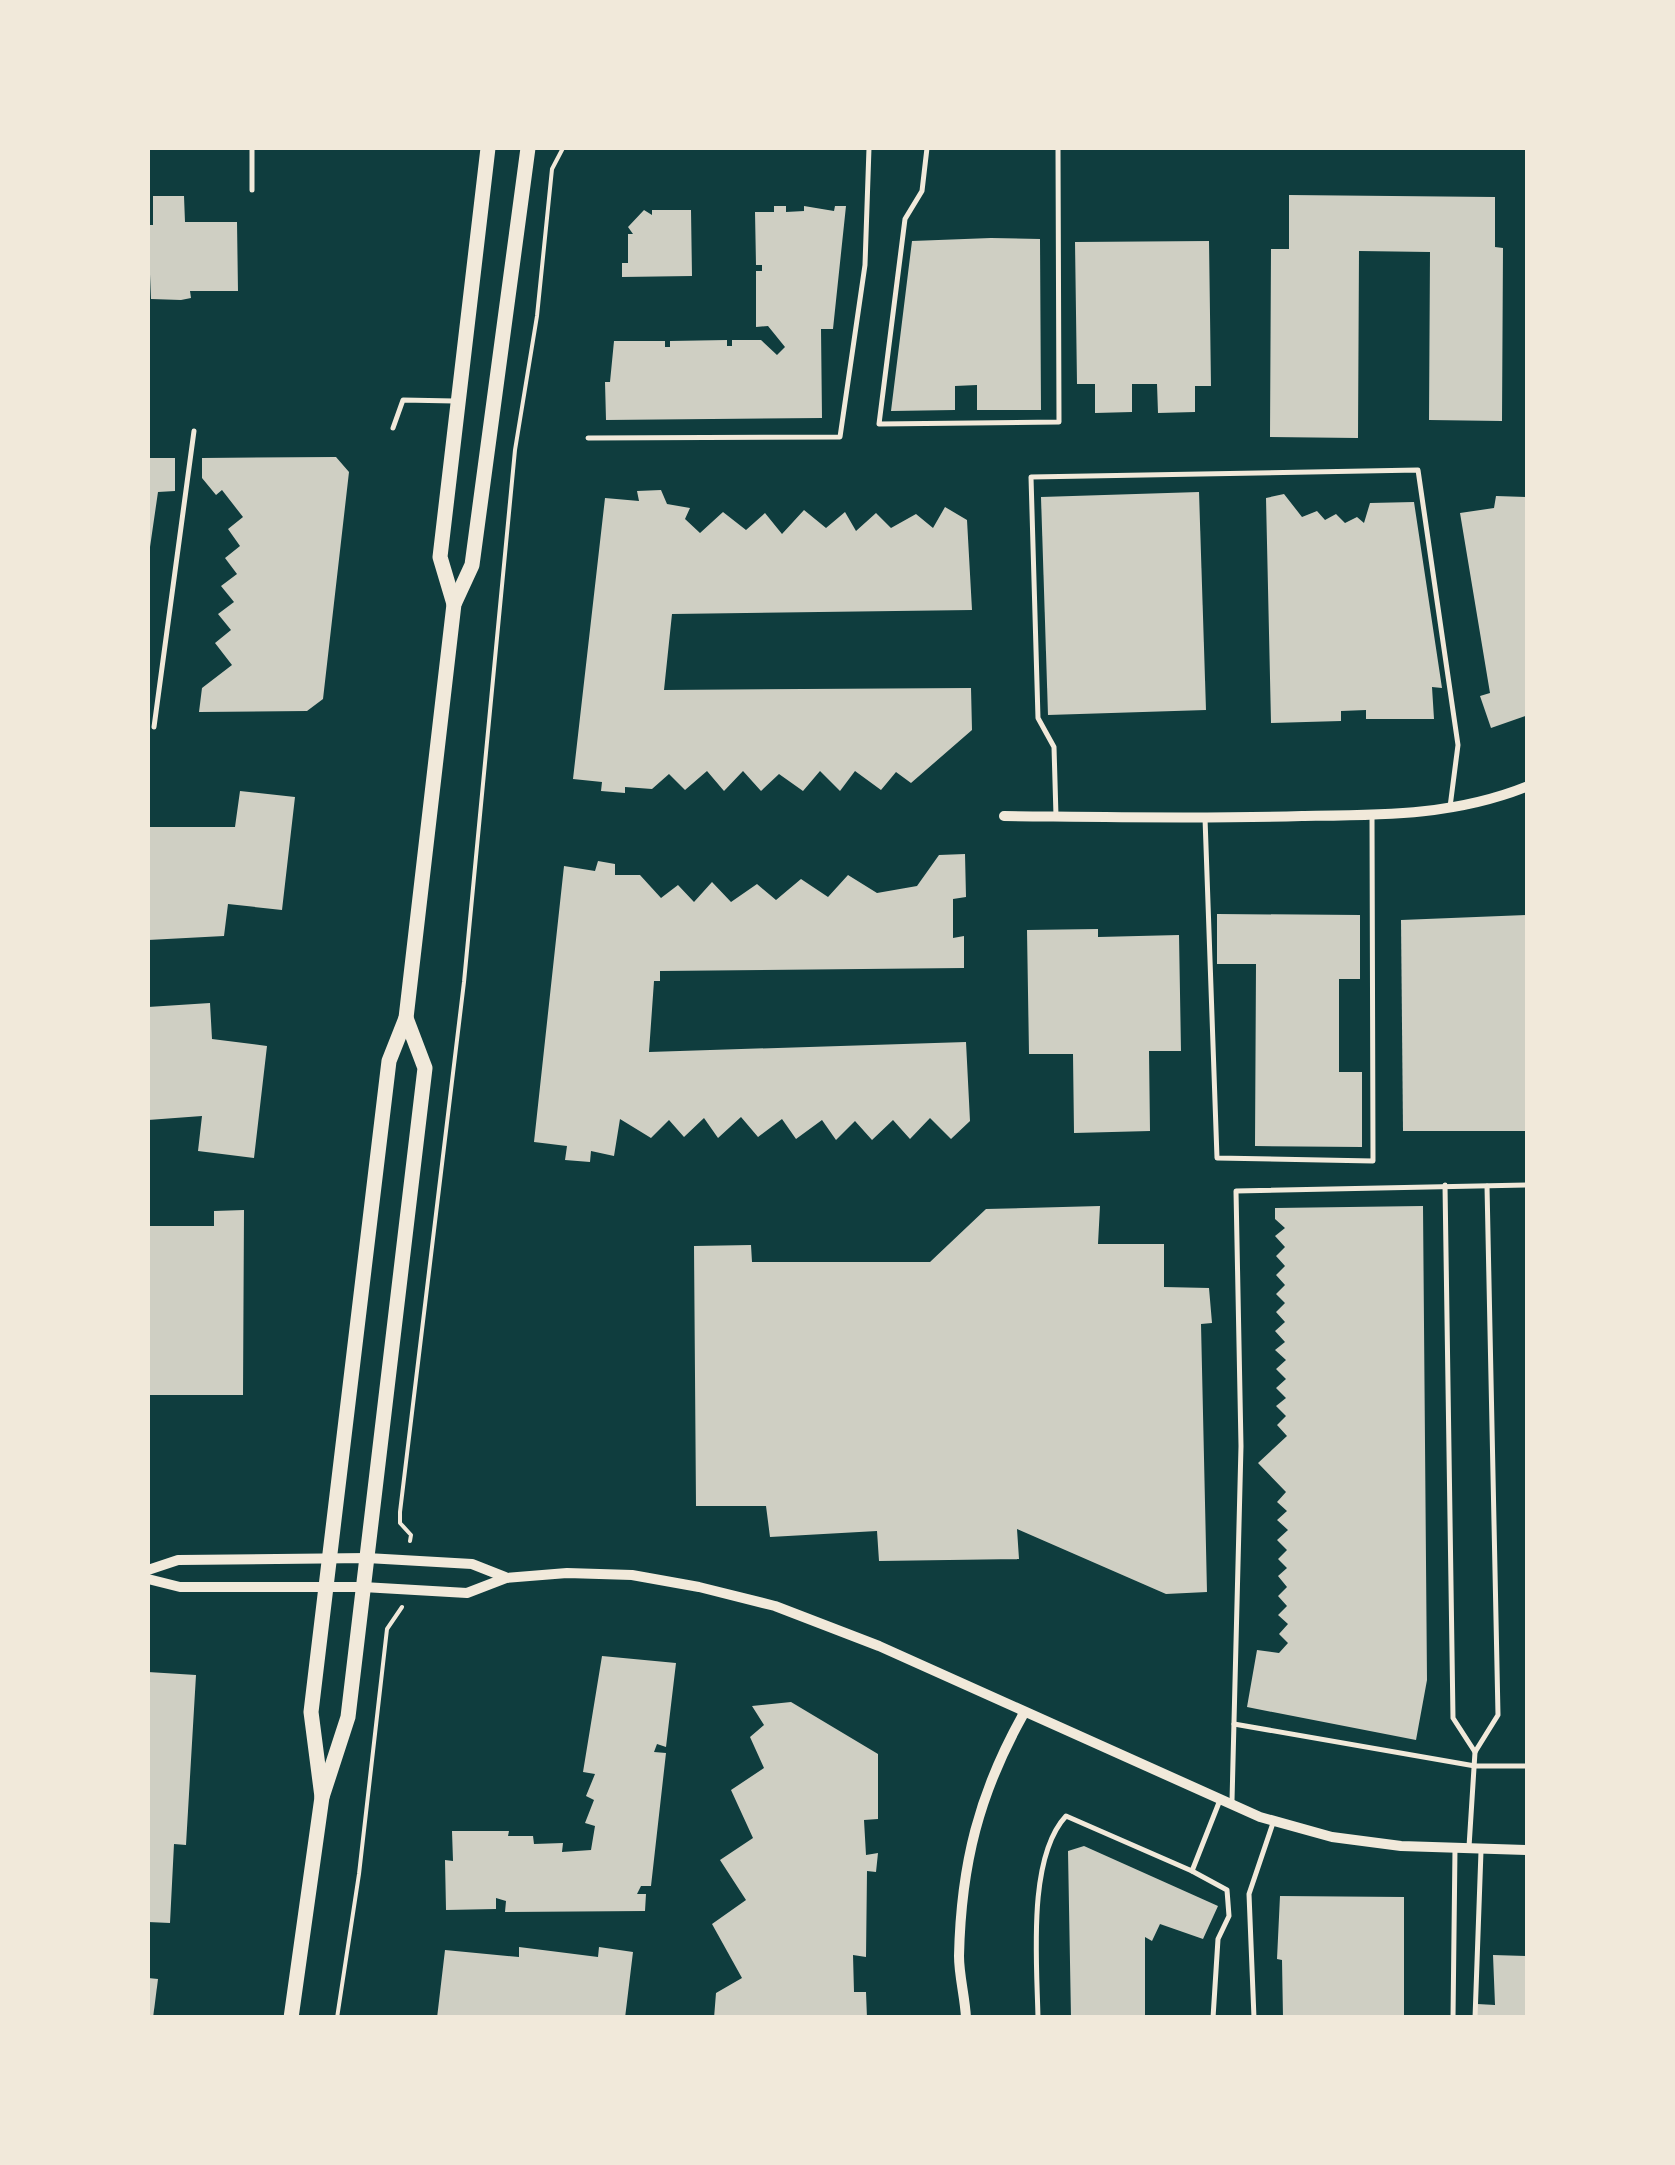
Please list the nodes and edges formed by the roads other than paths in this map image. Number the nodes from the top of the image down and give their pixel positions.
1 (252, 148) edge
2 (488, 148) edge
3 (528, 148) edge
4 (868, 148) edge
5 (927, 148) edge
6 (1058, 148) edge
7 (252, 190) dead end
8 (459, 401) junction
9 (393, 428) dead end
10 (194, 431) dead end
11 (588, 438) dead end
12 (454, 604) junction
13 (154, 727) dead end
14 (1528, 786) edge
15 (1450, 809) junction
16 (1004, 816) dead end
17 (1056, 816) junction
18 (1372, 816) junction
19 (1205, 818) junction
20 (406, 1018) junction
21 (1445, 1185) junction
22 (1528, 1185) edge
23 (1486, 1186) junction
24 (367, 1558) junction
25 (328, 1559) junction
26 (148, 1570) edge
27 (148, 1578) edge
28 (506, 1578) junction
29 (364, 1587) junction
30 (326, 1588) junction
31 (1024, 1713) junction
32 (1234, 1724) junction
33 (1476, 1752) junction
34 (1476, 1766) junction
35 (1528, 1766) edge
36 (322, 1796) junction
37 (1220, 1800) junction
38 (1232, 1805) junction
39 (1274, 1820) junction
40 (1455, 1850) junction
41 (1475, 1850) junction
42 (1528, 1850) edge
43 (1192, 1872) junction
44 (290, 2018) edge
45 (966, 2018) edge
46 (1038, 2018) edge
47 (1213, 2018) edge
48 (1254, 2018) edge
49 (1453, 2018) edge
50 (1475, 2018) edge

1 - 7 lane
2 - 8 main road
3 - 12 main road
4 - 11 lane
5 - 6 lane
8 - 9 lane
8 - 12 main road
10 - 13 lane
12 - 20 main road
14 - 15 street
15 - 17 lane
15 - 18 street
16 - 17 street
17 - 19 street
18 - 19 street
18 - 19 lane
20 - 24 main road
20 - 25 main road
21 - 23 lane
21 - 32 lane
21 - 33 lane
22 - 23 lane
23 - 33 lane
24 - 25 street
24 - 28 street
24 - 29 main road
25 - 26 street
25 - 30 main road
27 - 30 street
28 - 29 street
28 - 31 street
29 - 30 street
29 - 36 main road
30 - 36 main road
31 - 37 street
31 - 45 street
32 - 34 lane
32 - 38 lane
33 - 34 lane
34 - 35 lane
34 - 41 lane
36 - 44 main road
37 - 38 street
37 - 43 lane
38 - 39 street
39 - 40 street
39 - 48 lane
40 - 41 street
40 - 49 lane
41 - 42 street
41 - 50 lane
43 - 46 lane
43 - 47 lane

